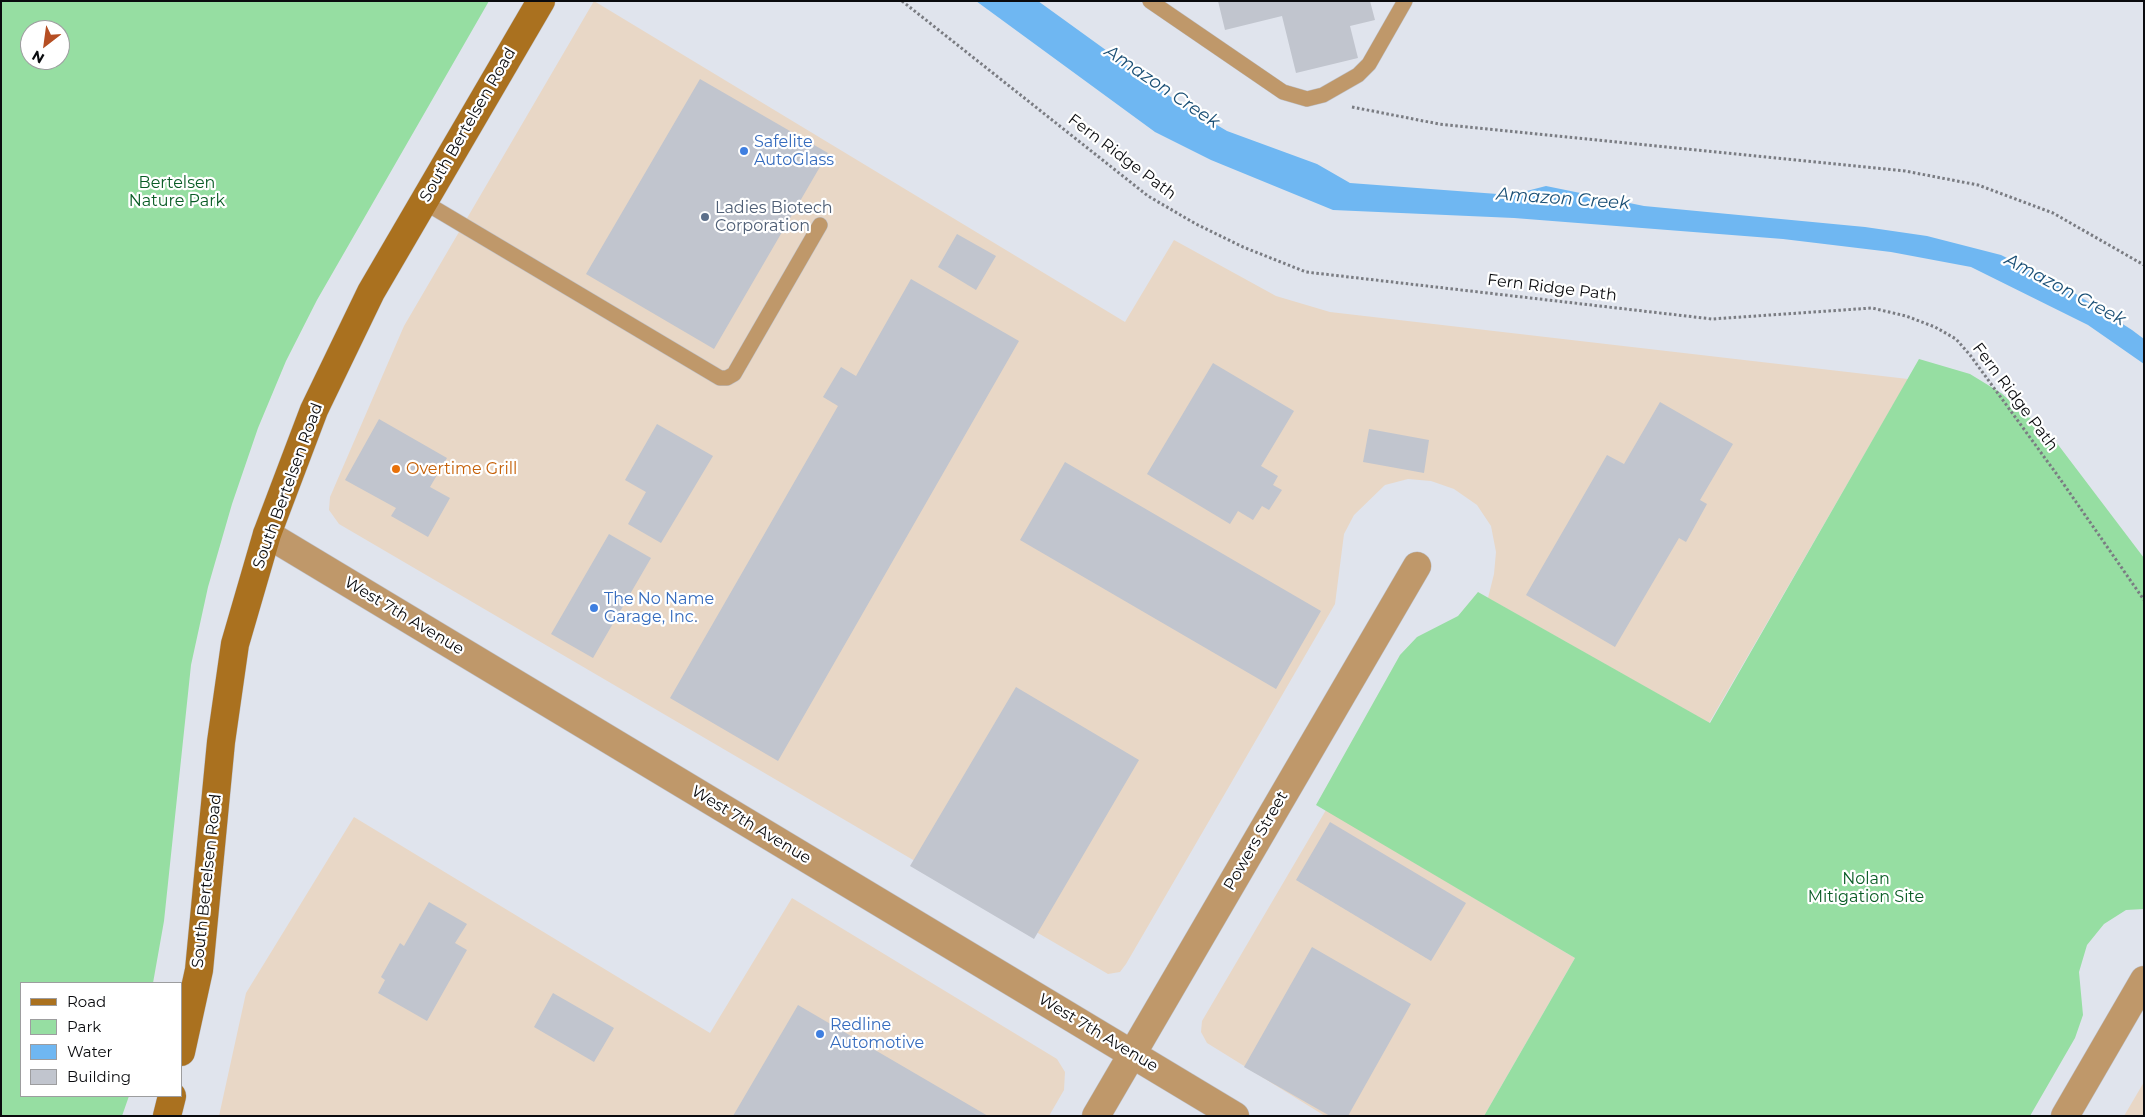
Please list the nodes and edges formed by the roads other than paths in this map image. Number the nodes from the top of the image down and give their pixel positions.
1 (541, 1) edge
2 (1150, 1) edge
3 (1405, 1) edge
4 (424, 202) junction
5 (820, 225) dead end
6 (267, 534) junction
7 (1416, 566) dead end
8 (2144, 980) edge
9 (182, 1047) edge
10 (1132, 1054) junction
11 (172, 1097) edge
12 (167, 1116) edge
13 (1096, 1116) edge
14 (1235, 1116) edge
15 (2066, 1116) edge

1 - 4 street, South Bertelsen Road
2 - 3 lane
4 - 5 lane
4 - 6 street, South Bertelsen Road
6 - 9 street, South Bertelsen Road
6 - 10 street, West 7th Avenue
7 - 10 street, Powers Street
8 - 15 street
10 - 13 street, Powers Street
10 - 14 street, West 7th Avenue
11 - 12 street

